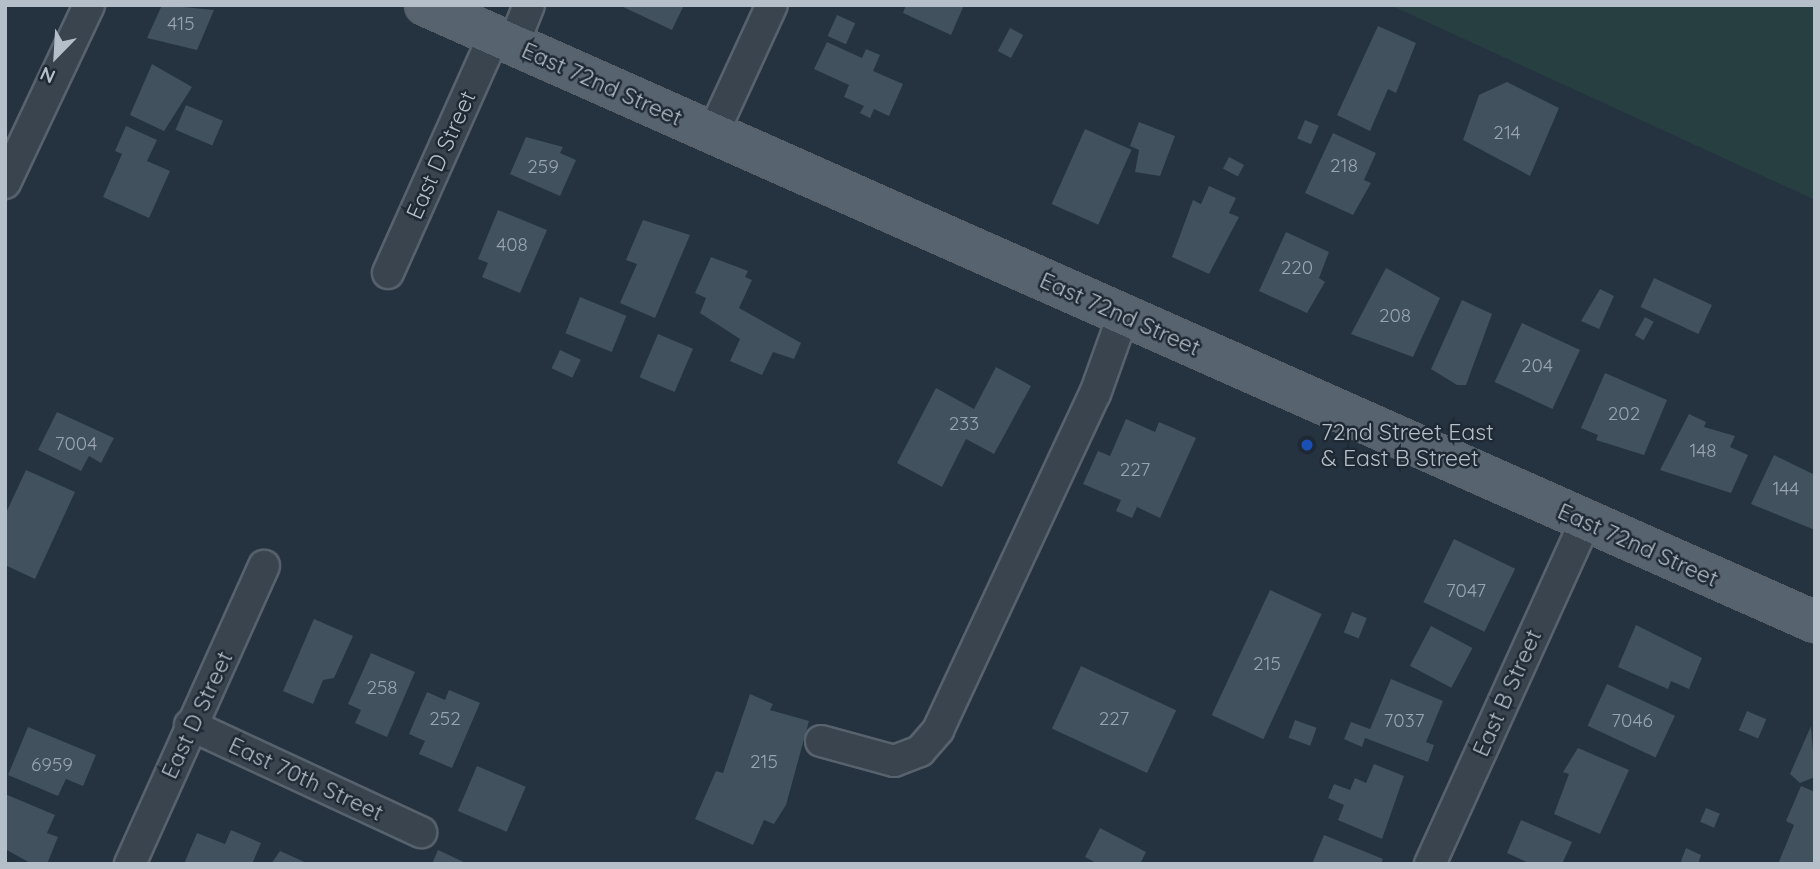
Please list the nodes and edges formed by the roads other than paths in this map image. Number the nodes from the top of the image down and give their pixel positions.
1 (89, 5) edge
2 (425, 5) edge
3 (529, 5) edge
4 (772, 5) edge
5 (504, 41) junction
6 (713, 133) junction
7 (5, 183) edge
8 (388, 273) dead end
9 (1123, 316) junction
10 (1585, 522) junction
11 (264, 566) dead end
12 (1815, 622) edge
13 (190, 725) junction
14 (821, 741) dead end
15 (421, 832) dead end
16 (130, 864) edge
17 (1430, 864) edge

1 - 7 street
2 - 5 main road, East 72nd Street
3 - 5 street, East D Street
4 - 6 street
5 - 6 main road, East 72nd Street
5 - 8 street, East D Street
6 - 9 main road, East 72nd Street
9 - 10 main road, East 72nd Street
9 - 14 street
10 - 12 main road, East 72nd Street
10 - 17 street, East B Street
11 - 13 street, East D Street
13 - 15 street, East 70th Street
13 - 16 street, East D Street

